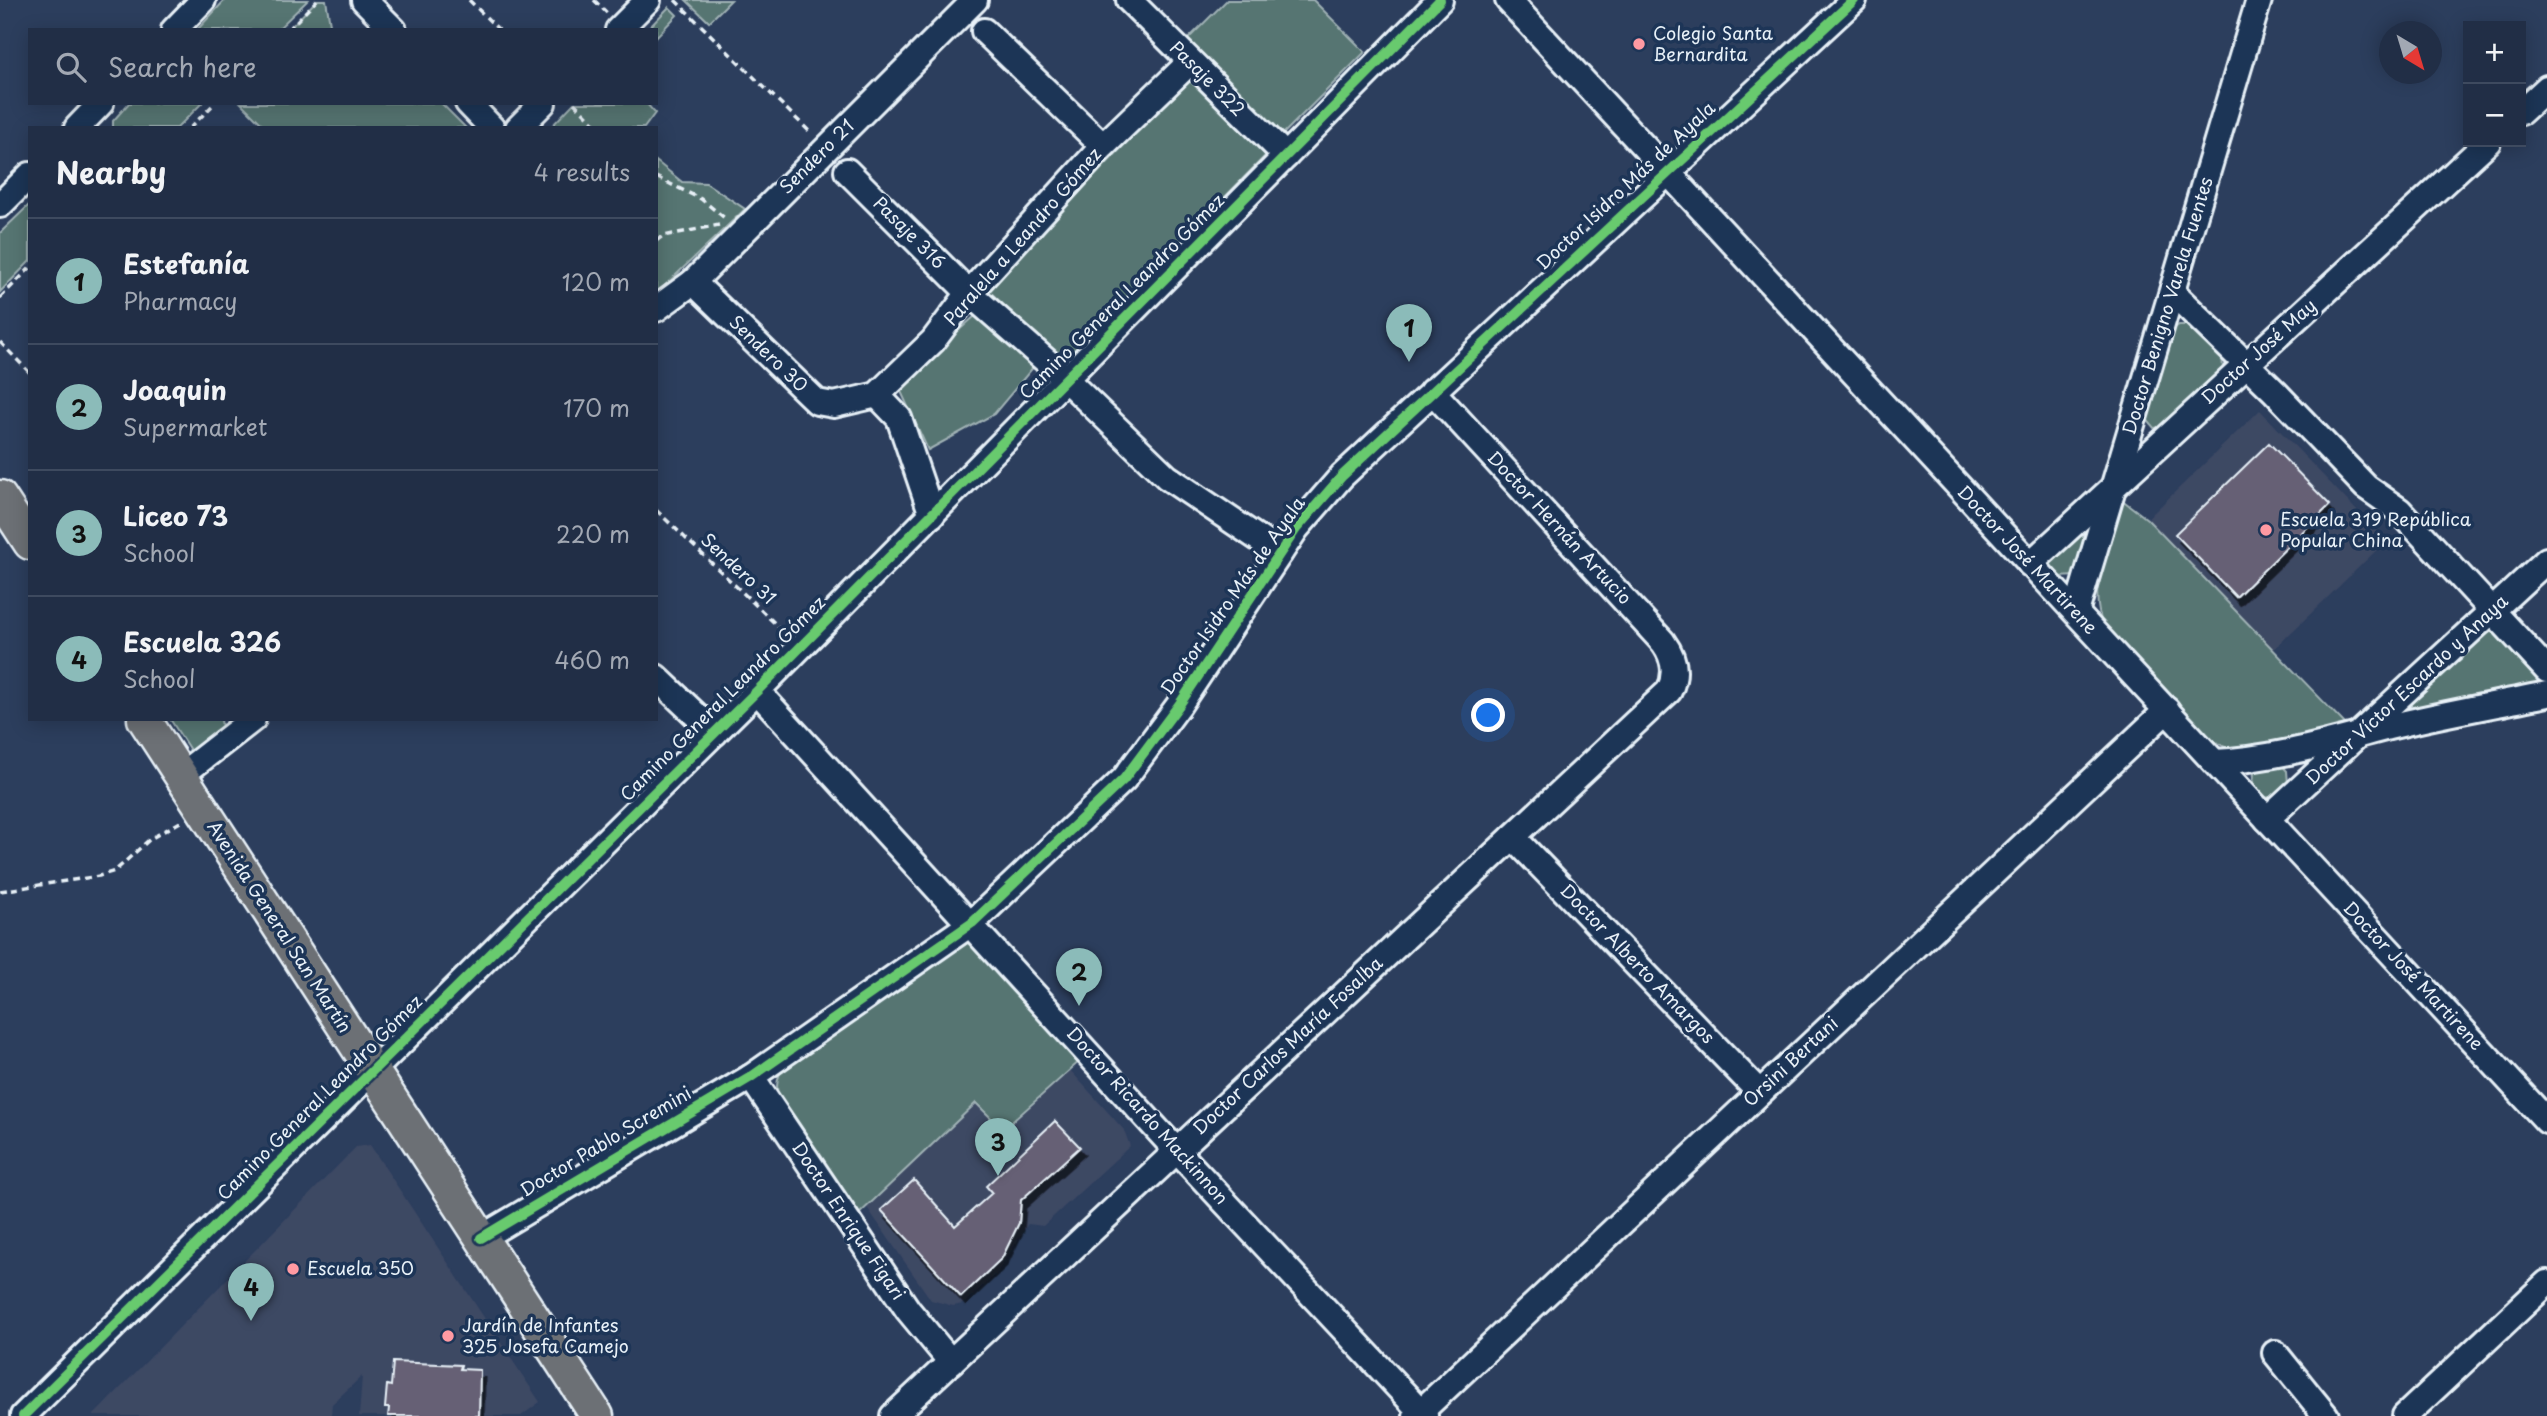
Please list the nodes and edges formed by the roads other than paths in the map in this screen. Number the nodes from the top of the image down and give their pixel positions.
1 (203, 0) edge
2 (364, 0) edge
3 (648, 0) edge
4 (1129, 0) edge
5 (1440, 0) edge
6 (1508, 0) edge
7 (1854, 0) edge
8 (2259, 0) edge
9 (963, 4) edge
10 (176, 28) edge
11 (392, 28) edge
12 (620, 28) edge
13 (984, 31) dead end
14 (1189, 63) junction
15 (2547, 88) edge
16 (99, 105) edge
17 (470, 105) edge
18 (541, 105) edge
19 (2526, 107) edge
20 (81, 126) edge
21 (490, 126) edge
22 (520, 126) edge
23 (1103, 146) junction
24 (2483, 147) edge
25 (1286, 156) junction
26 (847, 171) dead end
27 (1665, 173) junction
28 (28, 177) edge
29 (0, 205) edge
30 (693, 282) junction
31 (969, 293) junction
32 (2173, 293) junction
33 (658, 308) edge
34 (2246, 364) junction
35 (1066, 379) junction
36 (1432, 391) junction
37 (877, 395) junction
38 (853, 402) joint
39 (2115, 483) junction
40 (0, 497) edge
41 (932, 515) junction
42 (28, 540) edge
43 (1280, 553) junction
44 (2547, 560) edge
45 (2031, 564) junction
46 (2493, 611) junction
47 (2076, 612) junction
48 (2547, 670) edge
49 (1675, 672) joint
50 (658, 679) edge
51 (757, 691) junction
52 (2547, 694) edge
53 (2167, 710) junction
54 (145, 721) edge
55 (250, 721) edge
56 (715, 733) junction
57 (2358, 735) junction
58 (2215, 762) junction
59 (180, 776) junction
60 (2267, 819) junction
61 (1513, 837) junction
62 (972, 923) junction
63 (373, 1070) junction
64 (751, 1077) junction
65 (1759, 1092) junction
66 (2547, 1121) edge
67 (1176, 1150) junction
68 (481, 1238) junction
69 (2547, 1283) edge
70 (2275, 1353) dead end
71 (951, 1362) junction
72 (1421, 1415) edge
73 (23, 1416) edge
74 (597, 1416) edge
75 (894, 1416) edge
76 (2326, 1416) edge
77 (2405, 1416) edge

1 - 10 street
2 - 11 street
3 - 12 street
4 - 14 street, Pasaje 322
5 - 25 street, Camino General Leandro Gómez
6 - 27 street, Doctor José Martirene
7 - 27 street, Doctor Isidro Más de Ayala
8 - 32 street, Doctor Benigno Varela Fuentes
9 - 30 street, Sendero 21
13 - 23 street
14 - 23 street, Paralela a Leandro Gómez
14 - 25 street, Pasaje 322
15 - 19 street
16 - 20 street
17 - 21 street
18 - 22 street
23 - 31 street, Paralela a Leandro Gómez
24 - 34 street, Doctor José May
25 - 35 street, Camino General Leandro Gómez
26 - 31 street, Pasaje 316
27 - 36 street, Doctor Isidro Más de Ayala
27 - 45 street, Doctor José Martirene
28 - 29 street
30 - 33 street, Sendero 21
30 - 38 street, Sendero 30
31 - 35 street, Pasaje 316
31 - 37 street, Paralela a Leandro Gómez
32 - 34 street
32 - 39 street, Doctor Benigno Varela Fuentes
34 - 39 street, Doctor José May
34 - 46 street
35 - 41 street, Camino General Leandro Gómez
35 - 43 street, Pasaje 316
36 - 43 street, Doctor Isidro Más de Ayala
36 - 49 street, Doctor Hernán Artucio
37 - 38 street, Paralela a Leandro Gómez
37 - 41 street
39 - 45 street, Doctor José May
39 - 47 street, Doctor Benigno Varela Fuentes
40 - 42 main road
41 - 51 street, Camino General Leandro Gómez
43 - 62 street, Doctor Isidro Más de Ayala
44 - 46 street, Doctor Víctor Escardo y Anaya
45 - 47 street, Doctor José Martirene
46 - 48 street
46 - 57 street, Doctor Víctor Escardo y Anaya
47 - 53 street, Doctor José Martirene
49 - 61 street, Doctor Carlos María Fosalba
50 - 56 street
51 - 56 street, Camino General Leandro Gómez
51 - 62 street, Doctor Ricardo Mackinnon
52 - 57 street
53 - 58 street, Doctor José Martirene
53 - 65 street, Orsini Bertani
54 - 59 main road, Avenida General San Martín
55 - 59 street
56 - 63 street, Camino General Leandro Gómez
57 - 58 street
57 - 60 street, Doctor Víctor Escardo y Anaya
58 - 60 street, Doctor José Martirene
59 - 63 main road, Avenida General San Martín
60 - 66 street, Doctor José Martirene
61 - 65 street, Doctor Alberto Amargos
61 - 67 street, Doctor Carlos María Fosalba
62 - 64 street, Doctor Isidro Más de Ayala
62 - 67 street, Doctor Ricardo Mackinnon
63 - 68 main road, Avenida General San Martín
63 - 73 street, Camino General Leandro Gómez
64 - 68 street, Doctor Pablo Scremini
64 - 71 street, Doctor Enrique Figari
65 - 72 street, Orsini Bertani
67 - 71 street, Doctor Carlos María Fosalba
67 - 72 street, Doctor Ricardo Mackinnon
68 - 74 main road, Avenida General San Martín
69 - 77 street
70 - 76 street
71 - 75 street, Doctor Carlos María Fosalba

